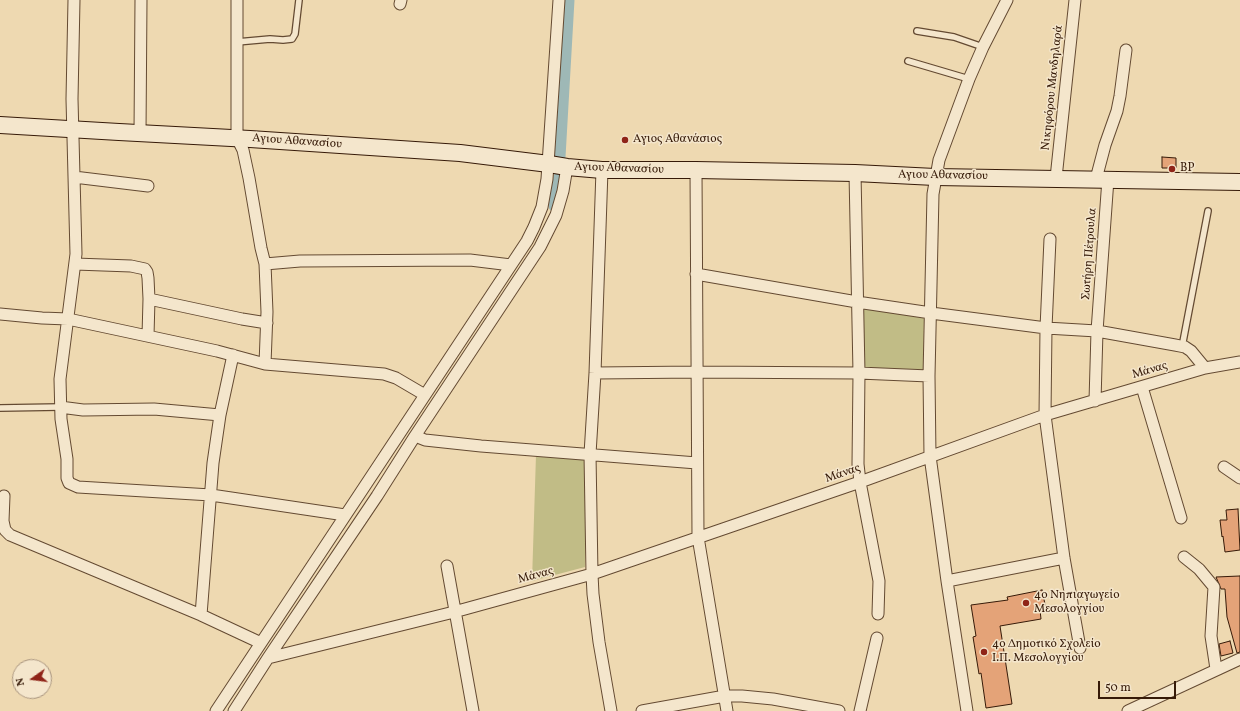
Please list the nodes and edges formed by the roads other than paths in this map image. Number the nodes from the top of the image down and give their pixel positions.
1 (74, 0) edge
2 (141, 0) edge
3 (237, 0) edge
4 (299, 0) edge
5 (559, 0) edge
6 (1007, 0) edge
7 (1075, 0) edge
8 (917, 31) dead end
9 (237, 42) junction
10 (983, 47) junction
11 (1126, 50) dead end
12 (908, 61) dead end
13 (969, 79) junction
14 (0, 124) edge
15 (73, 129) junction
16 (140, 133) junction
17 (238, 138) junction
18 (549, 164) junction
19 (567, 167) junction
20 (602, 170) junction
21 (696, 170) junction
22 (855, 173) junction
23 (74, 177) junction
24 (935, 177) junction
25 (1056, 178) junction
26 (1102, 179) junction
27 (1240, 182) edge
28 (148, 186) dead end
29 (1208, 211) dead end
30 (1050, 239) dead end
31 (75, 264) junction
32 (265, 264) junction
33 (511, 265) junction
34 (696, 274) junction
35 (149, 299) junction
36 (857, 302) junction
37 (931, 313) junction
38 (0, 314) edge
39 (68, 319) junction
40 (267, 324) junction
41 (1046, 328) junction
42 (1097, 331) junction
43 (148, 336) junction
44 (1182, 347) junction
45 (233, 355) junction
46 (1240, 362) edge
47 (265, 364) junction
48 (1204, 368) junction
49 (697, 372) junction
50 (859, 373) junction
51 (595, 374) junction
52 (929, 376) junction
53 (1142, 387) junction
54 (425, 395) junction
55 (1095, 400) junction
56 (60, 407) junction
57 (0, 408) edge
58 (220, 414) junction
59 (1045, 415) junction
60 (415, 436) junction
61 (590, 454) junction
62 (930, 456) junction
63 (697, 462) junction
64 (1224, 467) dead end
65 (1240, 478) edge
66 (860, 482) junction
67 (211, 495) junction
68 (4, 496) dead end
69 (345, 515) junction
70 (1181, 518) dead end
71 (698, 537) junction
72 (1184, 557) dead end
73 (1064, 558) junction
74 (447, 566) dead end
75 (592, 574) junction
76 (947, 581) junction
77 (454, 612) junction
78 (878, 614) dead end
79 (201, 615) junction
80 (877, 638) dead end
81 (261, 643) junction
82 (1080, 648) dead end
83 (268, 658) junction
84 (1240, 659) edge
85 (1216, 669) junction
86 (725, 696) junction
87 (1135, 710) edge
88 (216, 711) edge
89 (234, 711) edge
90 (474, 711) edge
91 (611, 711) edge
92 (642, 711) edge
93 (727, 711) edge
94 (839, 711) edge
95 (860, 711) edge
96 (967, 711) edge

1 - 15 street
2 - 16 street
3 - 9 street
4 - 9 lane
5 - 18 street
6 - 10 street
7 - 25 street, Νικηφόρου Μανδηλαρά
8 - 10 lane
9 - 17 street
10 - 13 street
11 - 26 street, Σωτήρη Πέτρουλα
12 - 13 lane
13 - 24 street
14 - 15 main road, Αγιου Αθανασίου
15 - 16 main road, Αγιου Αθανασίου
15 - 23 street
16 - 17 main road, Αγιου Αθανασίου
17 - 18 main road, Αγιου Αθανασίου
17 - 32 street
18 - 19 main road, Αγιου Αθανασίου
18 - 33 street
19 - 20 main road, Αγιου Αθανασίου
19 - 60 street
20 - 21 main road, Αγιου Αθανασίου
20 - 51 street
21 - 22 main road, Αγιου Αθανασίου
21 - 34 street
22 - 24 main road, Αγιου Αθανασίου
22 - 36 street
23 - 28 street
23 - 31 street
24 - 25 main road, Αγιου Αθανασίου
24 - 37 street
25 - 26 main road, Αγιου Αθανασίου
26 - 27 main road, Αγιου Αθανασίου
26 - 42 street, Σωτήρη Πέτρουλα
29 - 44 lane
30 - 41 street
31 - 35 street
31 - 39 street
32 - 33 street
32 - 40 street
33 - 54 street
34 - 36 street
34 - 49 street
35 - 40 street
35 - 43 street
36 - 37 street
36 - 50 street
37 - 41 street
37 - 52 street
38 - 39 street
39 - 43 street
39 - 56 street
40 - 47 street
41 - 42 street
41 - 59 street
42 - 44 street
42 - 55 street, Σωτήρη Πέτρουλα
43 - 45 street
44 - 48 street
45 - 47 street
45 - 58 street
46 - 48 street, Μάνας
47 - 54 street
48 - 53 street, Μάνας
49 - 50 street
49 - 51 street
49 - 63 street
50 - 52 street
50 - 66 street
51 - 61 street
52 - 62 street
53 - 55 street, Μάνας
53 - 70 street
54 - 69 street
55 - 59 street, Μάνας
56 - 57 lane
56 - 58 street
56 - 67 street
58 - 67 street
59 - 62 street, Μάνας
59 - 73 street
60 - 61 street
60 - 83 street
61 - 63 street
61 - 75 street
62 - 66 street, Μάνας
62 - 76 street
63 - 71 street
64 - 65 street
66 - 71 street, Μάνας
66 - 78 street
67 - 69 street
67 - 79 street
68 - 79 street
69 - 81 street
71 - 75 street, Μάνας
71 - 86 street
72 - 85 street
73 - 76 street
73 - 82 street
74 - 77 street
75 - 77 street, Μάνας
75 - 91 street
76 - 96 street
77 - 83 street, Μάνας
77 - 90 street
79 - 81 street
80 - 95 street
81 - 88 street
83 - 89 street
84 - 85 street
85 - 87 street
86 - 92 street
86 - 93 street
86 - 94 street

